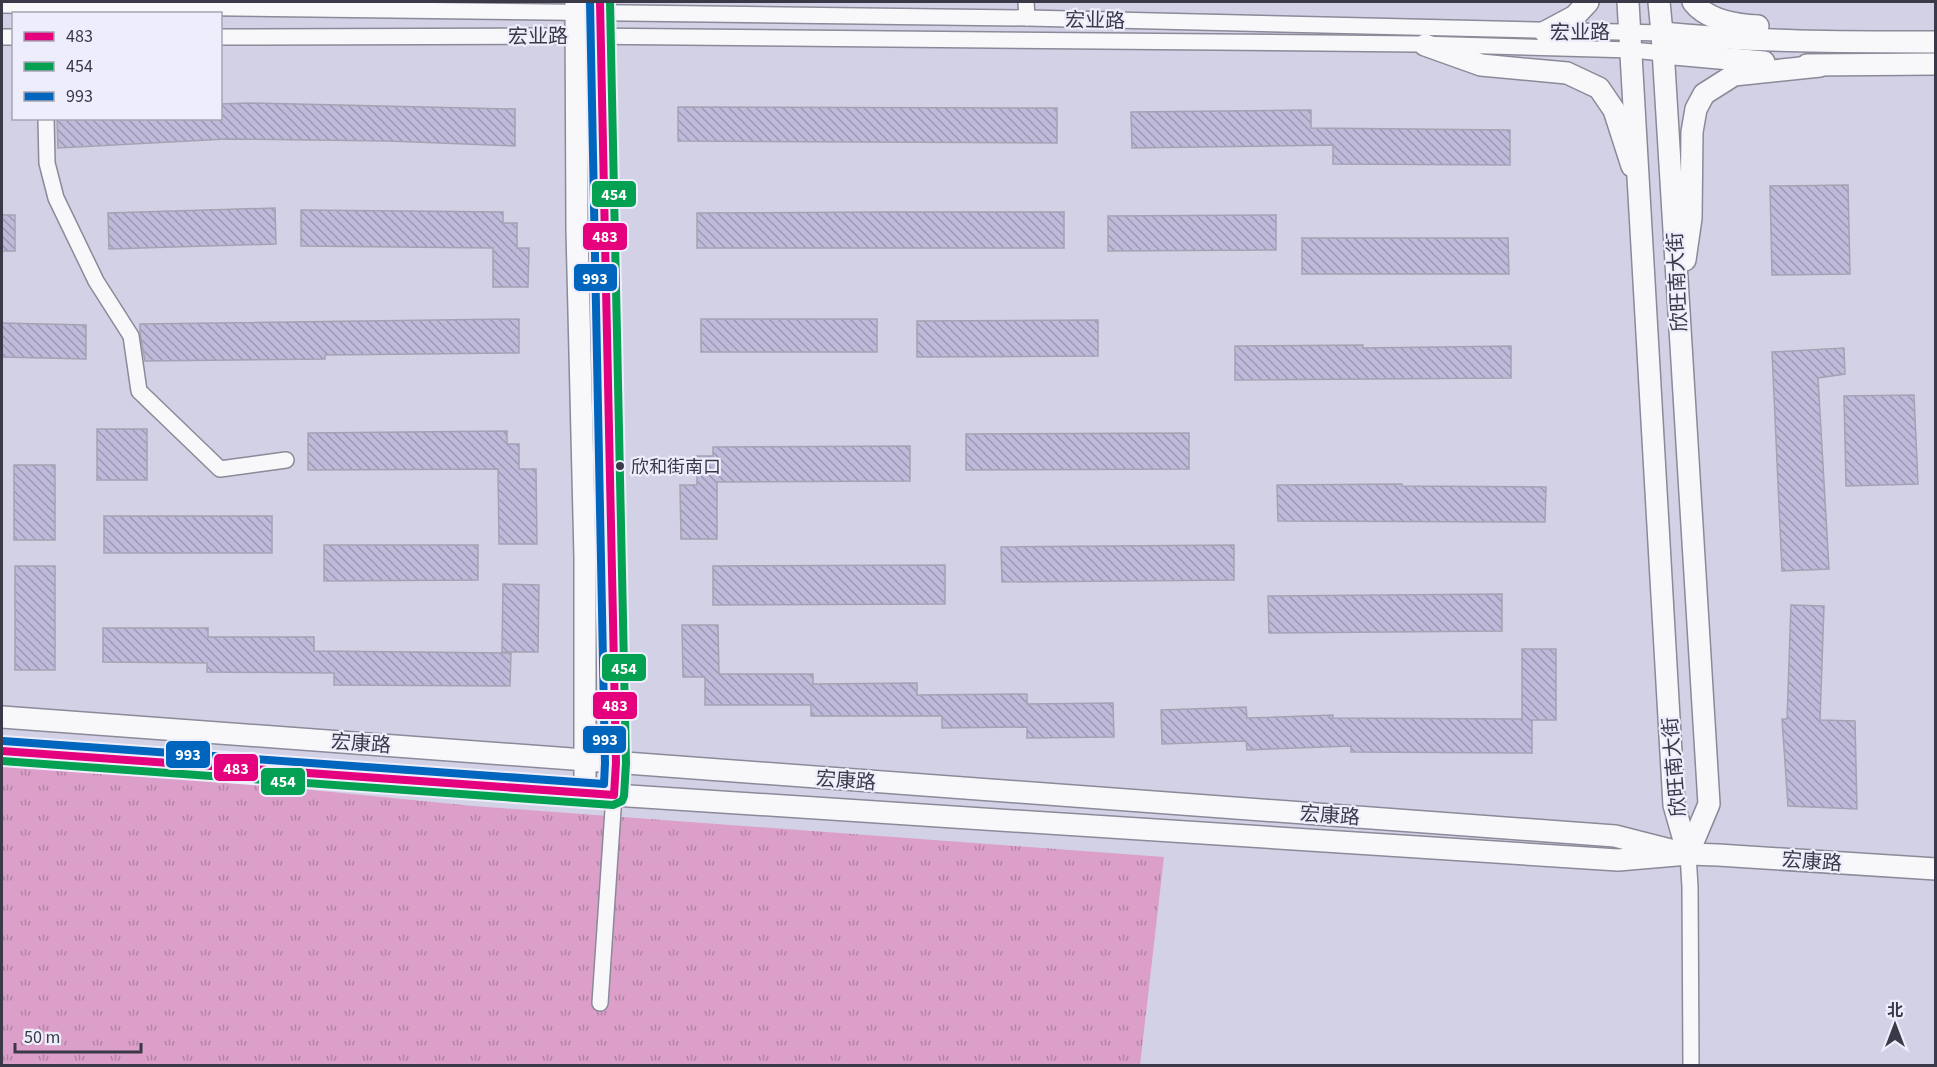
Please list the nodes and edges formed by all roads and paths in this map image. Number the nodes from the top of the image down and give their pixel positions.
1 (1026, 2) edge
2 (1588, 2) edge
3 (1628, 2) edge
4 (1659, 2) edge
5 (1693, 2) edge
6 (41, 3) edge
7 (2, 5) edge
8 (576, 7) edge
9 (600, 7) edge
10 (1027, 18) junction
11 (1545, 32) junction
12 (222, 36) edge
13 (576, 36) junction
14 (601, 37) junction
15 (1420, 39) junction
16 (1632, 41) junction
17 (1856, 42) junction
18 (1935, 42) edge
19 (1663, 43) junction
20 (1935, 64) edge
21 (1820, 66) junction
22 (46, 120) edge
23 (1640, 191) junction
24 (577, 230) junction
25 (604, 230) junction
26 (1678, 308) junction
27 (286, 460) dead end
28 (585, 557) junction
29 (612, 558) junction
30 (2, 717) edge
31 (2, 751) edge
32 (586, 760) junction
33 (616, 763) junction
34 (585, 792) junction
35 (614, 795) junction
36 (1688, 854) junction
37 (1935, 869) edge
38 (600, 1003) dead end
39 (1691, 1065) edge

1 - 10 street
2 - 11 main road
3 - 16 main road, 欣旺南大街
4 - 19 main road, 欣旺南大街
5 - 17 main road
6 - 7 street, 宏业路
6 - 8 street, 宏业路
8 - 9 street, 宏业路
8 - 13 main road
9 - 10 street, 宏业路
9 - 14 main road
10 - 15 street, 宏业路
11 - 15 street, 宏业路
11 - 16 street, 宏业路
12 - 13 street, 宏业路
13 - 14 street, 宏业路
13 - 24 main road
14 - 15 street, 宏业路
14 - 25 main road
15 - 16 street, 宏业路
15 - 23 main road
16 - 19 street, 宏业路
16 - 23 main road, 欣旺南大街
17 - 18 main road, 宏业路
17 - 19 main road, 宏业路
19 - 21 main road, 宏业路
19 - 26 main road, 欣旺南大街
20 - 21 main road, 宏业路
21 - 26 main road
22 - 27 street
23 - 36 main road, 欣旺南大街
24 - 25 main road
24 - 28 main road
25 - 29 main road
26 - 36 main road, 欣旺南大街
28 - 29 main road
28 - 32 main road
29 - 33 main road
30 - 32 main road, 宏康路
31 - 34 main road, 宏康路
32 - 33 main road, 宏康路
32 - 34 main road
33 - 35 main road
33 - 36 main road, 宏康路
34 - 35 main road, 宏康路
35 - 36 main road, 宏康路
35 - 38 street
36 - 37 main road, 宏康路
36 - 39 street

